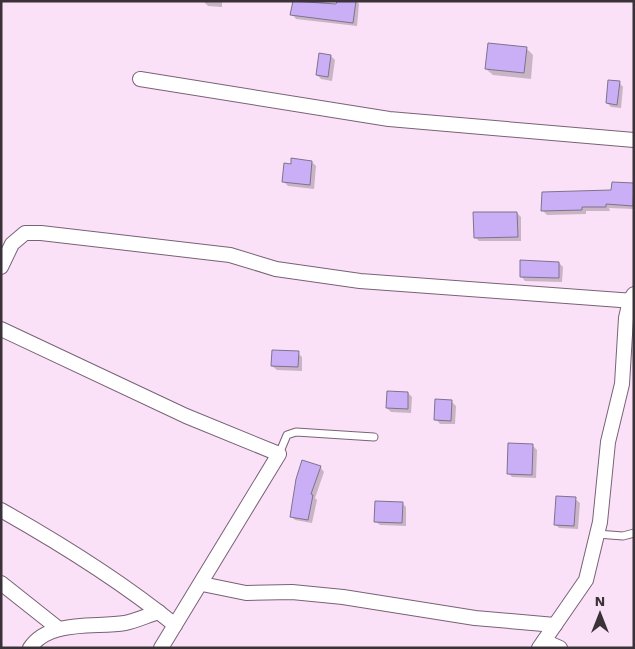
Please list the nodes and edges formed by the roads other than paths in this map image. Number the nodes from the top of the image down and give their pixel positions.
1 (140, 79) dead end
2 (634, 140) edge
3 (1, 267) edge
4 (632, 298) edge
5 (1, 329) edge
6 (374, 437) dead end
7 (280, 454) junction
8 (1, 510) edge
9 (634, 533) edge
10 (597, 534) junction
11 (1, 583) edge
12 (202, 584) junction
13 (159, 612) junction
14 (176, 625) junction
15 (555, 625) junction
16 (60, 629) junction
17 (541, 645) edge
18 (30, 648) edge
19 (161, 648) edge
20 (560, 648) edge

1 - 2 street
3 - 4 street
4 - 10 street
5 - 7 street
6 - 7 lane
7 - 12 street
8 - 13 street
9 - 10 lane
10 - 15 street
11 - 16 street
12 - 14 street
12 - 15 street
13 - 14 street
13 - 16 street
14 - 19 street
15 - 17 street
16 - 18 street
17 - 20 street

